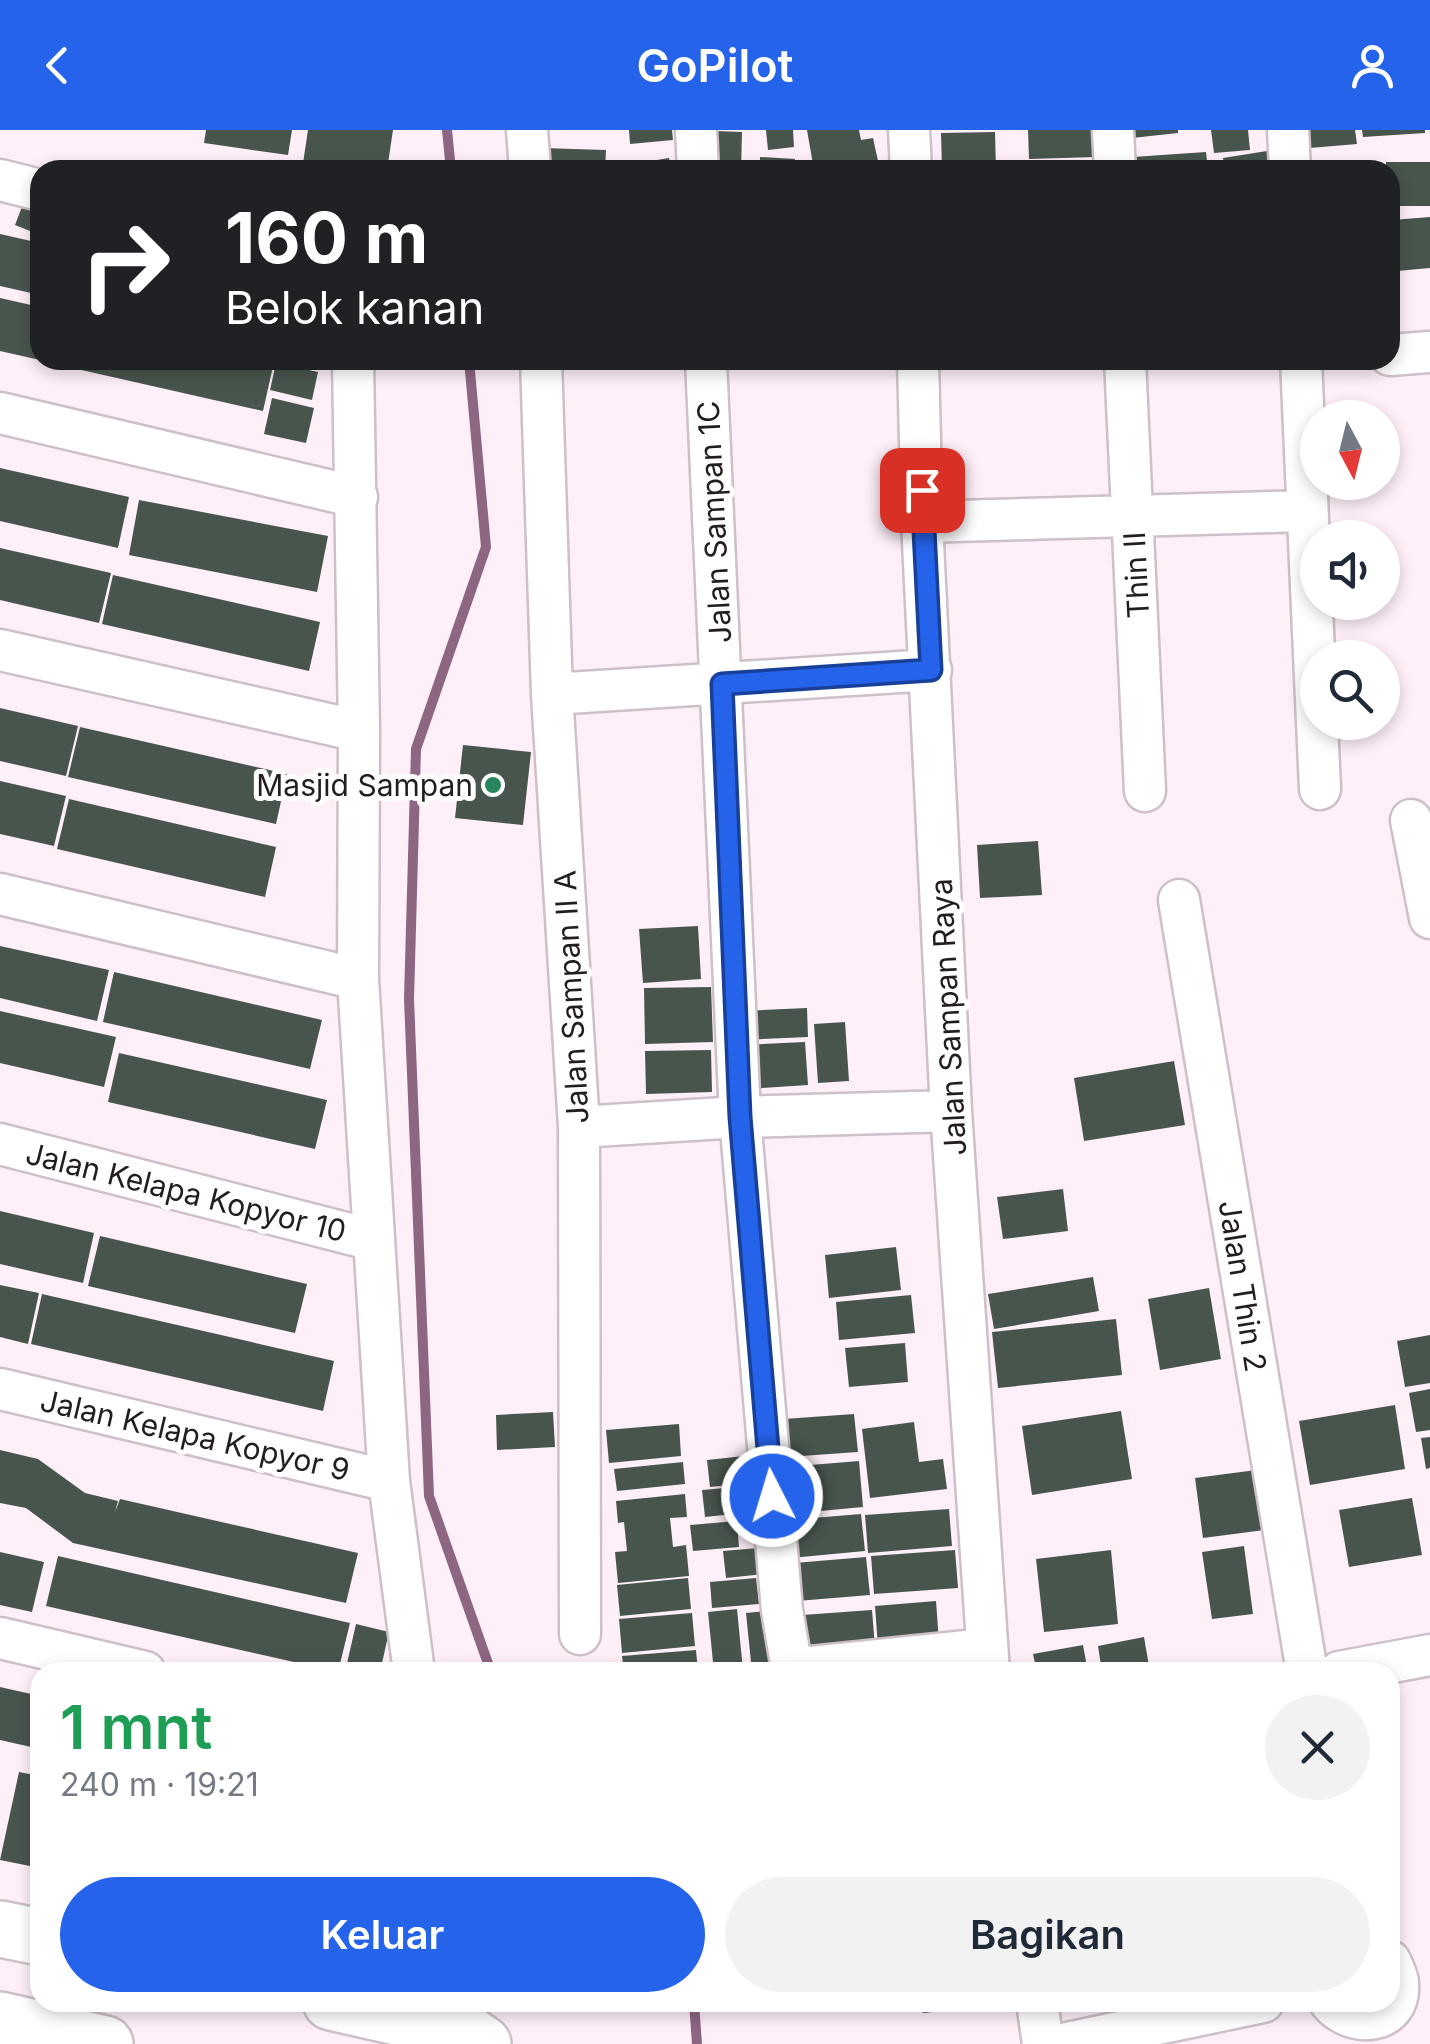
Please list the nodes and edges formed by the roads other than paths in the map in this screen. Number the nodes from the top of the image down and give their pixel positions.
1 (527, 130) edge
2 (696, 130) edge
3 (908, 130) edge
4 (1113, 130) edge
5 (1288, 130) edge
6 (529, 160) edge
7 (698, 160) edge
8 (910, 160) edge
9 (1114, 160) edge
10 (1290, 160) edge
11 (0, 180) edge
12 (30, 188) edge
13 (1430, 352) edge
14 (1400, 354) edge
15 (353, 370) edge
16 (540, 370) edge
17 (706, 370) edge
18 (918, 370) edge
19 (1126, 370) edge
20 (1302, 370) edge
21 (0, 413) edge
22 (357, 497) junction
23 (1306, 510) junction
24 (1133, 515) junction
25 (922, 522) junction
26 (0, 650) edge
27 (931, 670) junction
28 (722, 684) junction
29 (552, 694) junction
30 (359, 731) junction
31 (1320, 789) dead end
32 (1146, 791) dead end
33 (1411, 820) dead end
34 (0, 894) edge
35 (1179, 900) dead end
36 (1430, 918) edge
37 (358, 979) junction
38 (952, 1111) junction
39 (740, 1117) junction
40 (579, 1126) junction
41 (0, 1144) edge
42 (373, 1240) junction
43 (0, 1388) edge
44 (389, 1481) junction
45 (580, 1634) dead end
46 (0, 1638) edge
47 (1430, 1655) edge
48 (987, 1661) edge
49 (102, 1662) edge
50 (413, 1662) edge
51 (790, 1662) edge
52 (961, 1662) edge
53 (1305, 1662) edge
54 (1393, 1662) edge
55 (0, 1928) edge
56 (30, 1936) edge
57 (375, 2012) edge
58 (1038, 2012) edge
59 (1215, 2012) edge
60 (1338, 2012) edge
61 (1388, 2012) edge
62 (0, 2020) edge
63 (1370, 2032) edge
64 (105, 2044) edge
65 (483, 2044) edge
66 (1043, 2044) edge
67 (1062, 2044) edge

1 - 6 street
2 - 7 street
3 - 8 street
4 - 9 street
5 - 10 street
11 - 12 street
13 - 14 street
15 - 22 street
16 - 29 street, Jalan Sampan II A
17 - 28 street, Jalan Sampan 1C
18 - 25 street, Jalan Sampan Raya
19 - 24 street, Thin II
20 - 23 street
21 - 22 street
22 - 30 street
23 - 24 street
23 - 31 street
24 - 25 street
24 - 32 street, Thin II
25 - 27 street, Jalan Sampan Raya
26 - 30 street
27 - 28 street
27 - 38 street, Jalan Sampan Raya
28 - 29 street
28 - 39 street
29 - 40 street, Jalan Sampan II A
30 - 37 street
33 - 36 street
34 - 37 street
35 - 53 street, Jalan Thin 2
37 - 42 street
38 - 39 street
38 - 48 street, Jalan Sampan Raya
39 - 40 street
39 - 51 street
40 - 45 street, Jalan Sampan II A
41 - 42 street, Jalan Kelapa Kopyor 10
42 - 44 street
43 - 44 street, Jalan Kelapa Kopyor 9
44 - 50 street
46 - 49 street
47 - 54 street
48 - 52 street
55 - 56 street
57 - 65 street
58 - 66 street
59 - 67 street
60 - 63 street
61 - 63 street
62 - 64 street

